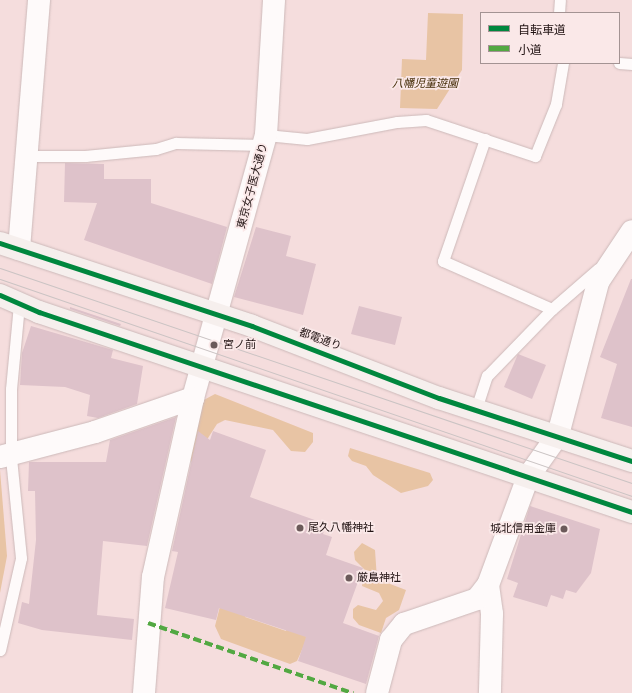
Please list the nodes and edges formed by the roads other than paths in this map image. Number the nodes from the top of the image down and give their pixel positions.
1 (39, 0) edge
2 (274, 0) edge
3 (560, 0) edge
4 (559, 12) edge
5 (620, 63) edge
6 (563, 64) edge
7 (632, 64) edge
8 (485, 139) junction
9 (265, 140) junction
10 (28, 156) junction
11 (632, 231) edge
12 (10, 246) edge
13 (614, 256) junction
14 (10, 299) edge
15 (552, 309) junction
16 (215, 314) junction
17 (203, 367) junction
18 (193, 398) junction
19 (476, 409) junction
20 (558, 435) junction
21 (5, 457) edge
22 (632, 461) edge
23 (528, 477) junction
24 (632, 512) edge
25 (488, 585) junction
26 (0, 650) edge
27 (144, 693) edge
28 (377, 693) edge
29 (490, 693) edge

1 - 10 street
2 - 9 street, 東京女子医大通り
3 - 4 lane
5 - 7 lane
6 - 8 lane
8 - 9 lane
8 - 15 lane
9 - 10 lane
9 - 16 street, 東京女子医大通り
10 - 12 street
11 - 13 street
12 - 16 main road, 都電通り
13 - 15 lane
13 - 20 street
14 - 17 main road
14 - 21 lane
15 - 19 lane
16 - 17 street, 東京女子医大通り
16 - 19 main road, 都電通り
17 - 18 street, 東京女子医大通り
17 - 23 main road
18 - 21 street
18 - 27 street, 東京女子医大通り
19 - 20 main road, 都電通り
20 - 22 main road, 都電通り
20 - 23 street
21 - 26 lane
23 - 24 main road
23 - 25 street
25 - 28 street
25 - 29 street

